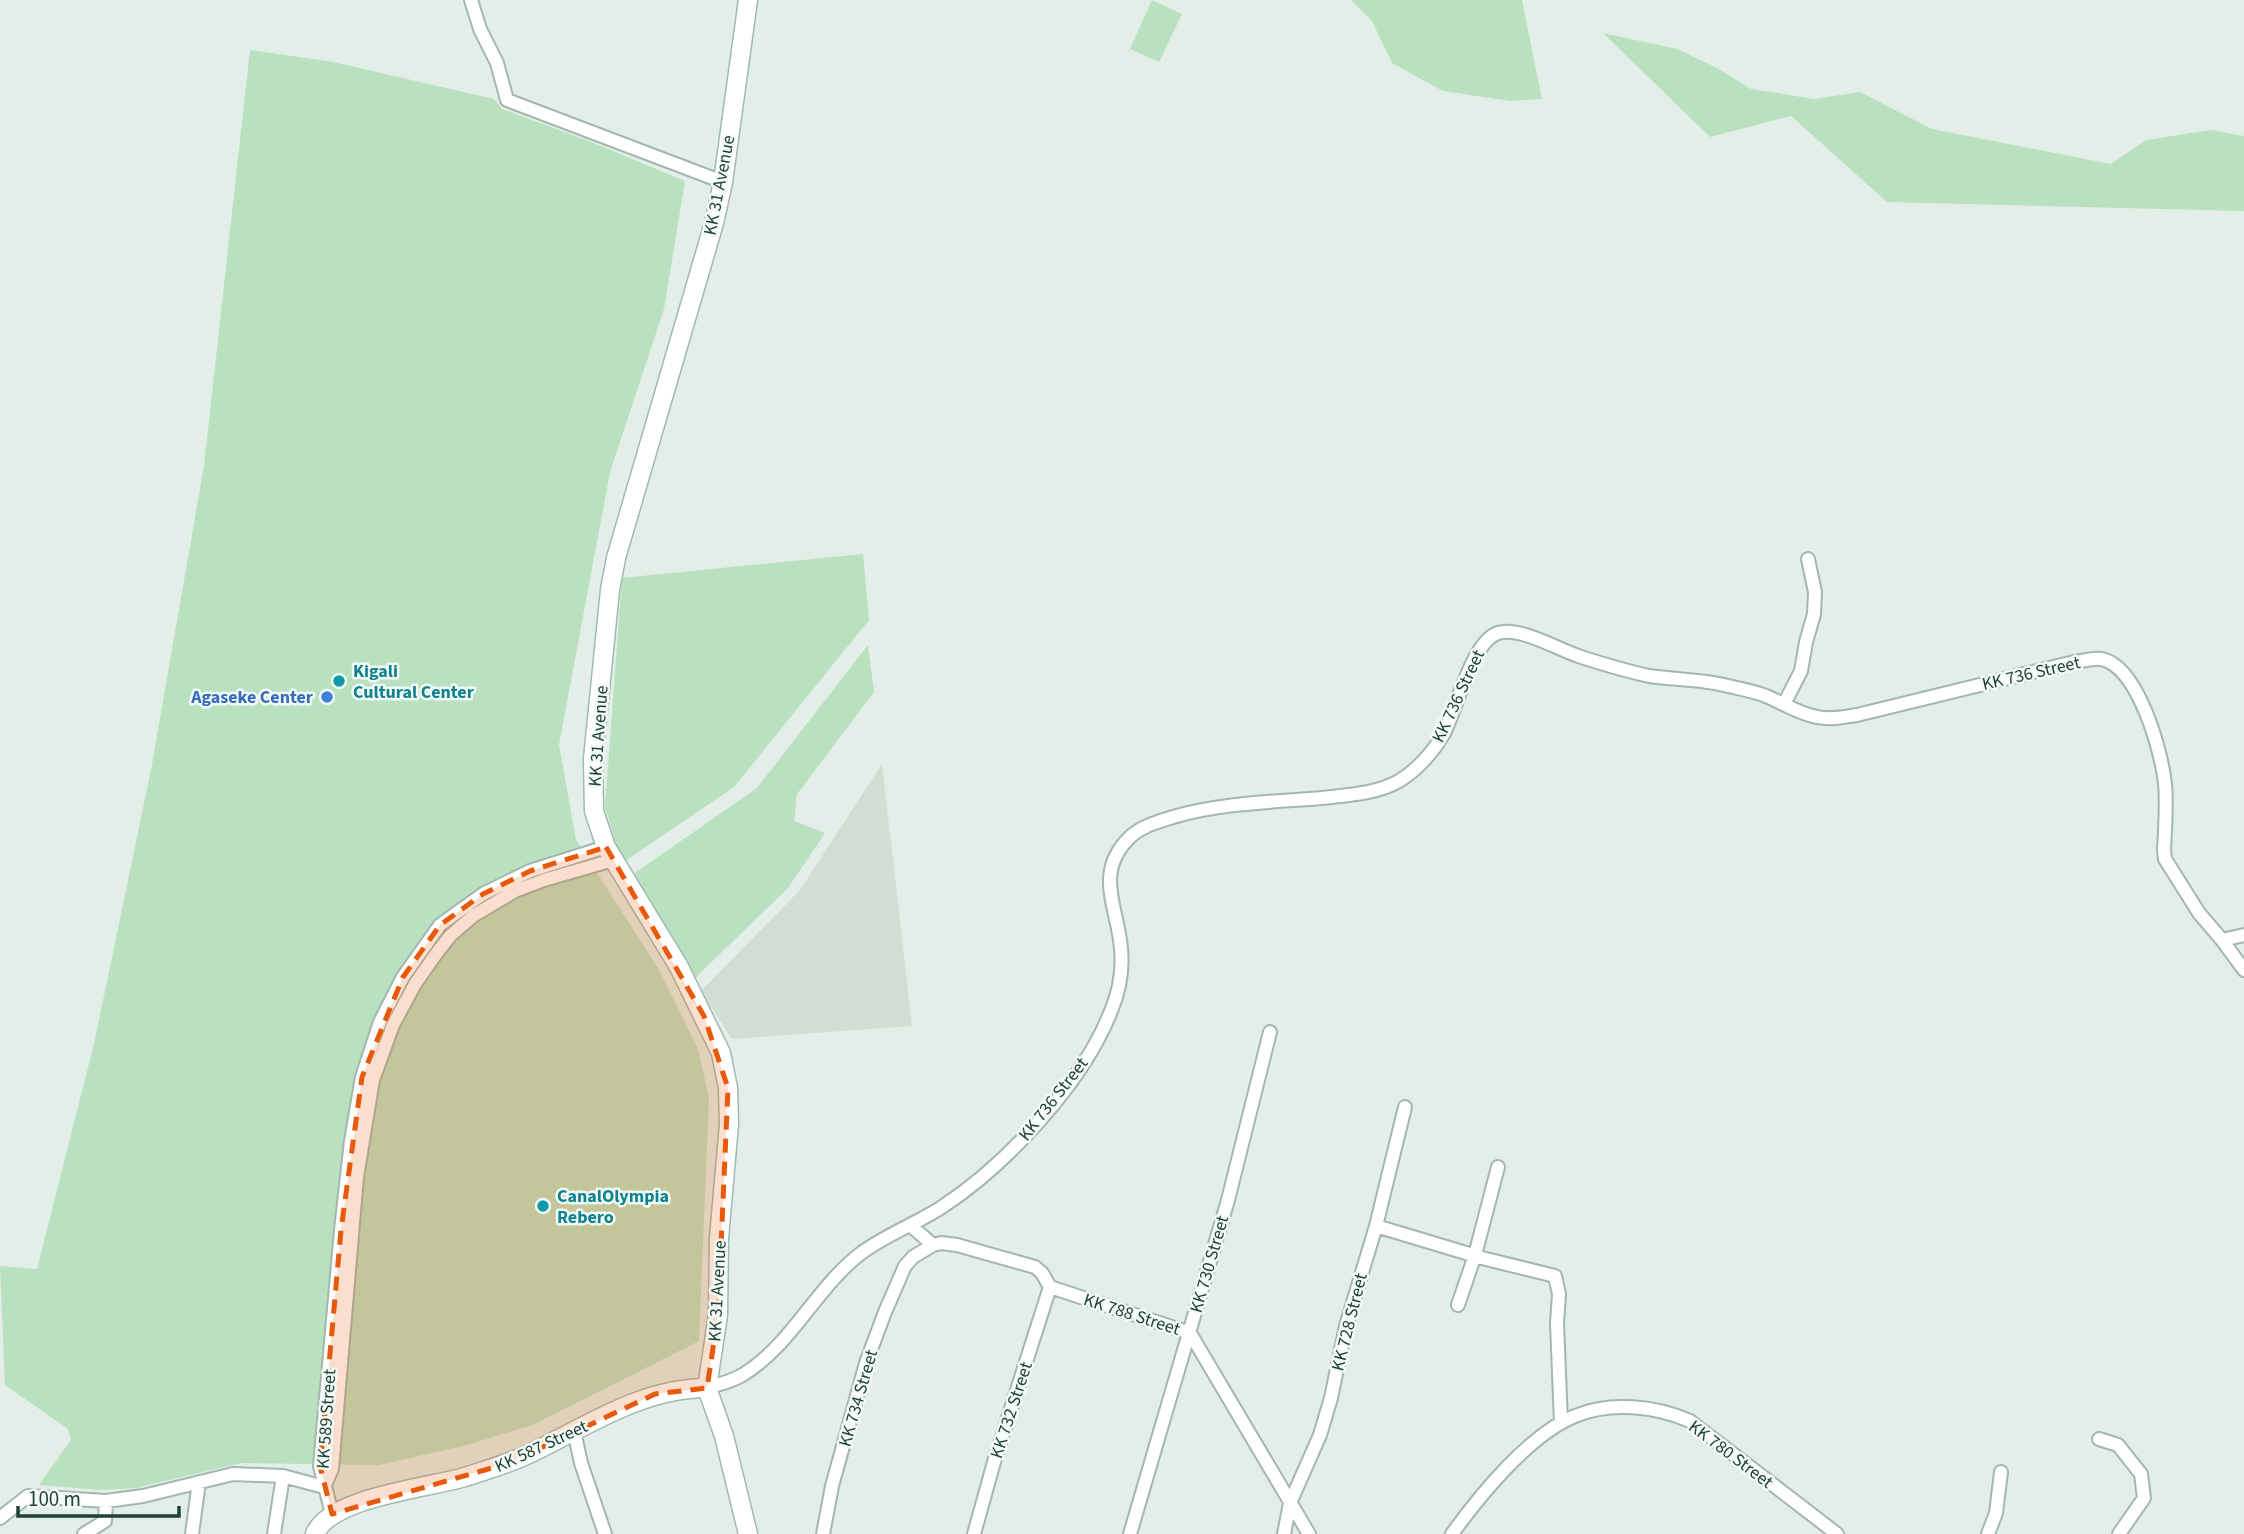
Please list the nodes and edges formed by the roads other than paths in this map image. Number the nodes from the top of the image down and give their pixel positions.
1 (471, 0) edge
2 (748, 0) edge
3 (723, 182) junction
4 (1808, 559) dead end
5 (1784, 704) junction
6 (609, 853) junction
7 (2244, 935) edge
8 (2222, 940) junction
9 (2244, 970) edge
10 (1270, 1032) dead end
11 (1405, 1107) dead end
12 (1498, 1167) dead end
13 (910, 1225) junction
14 (1376, 1226) junction
15 (933, 1245) junction
16 (1475, 1255) junction
17 (1050, 1287) junction
18 (1458, 1305) dead end
19 (1190, 1333) junction
20 (707, 1388) junction
21 (1561, 1423) junction
22 (574, 1430) junction
23 (2099, 1439) dead end
24 (2001, 1472) dead end
25 (283, 1476) junction
26 (199, 1482) junction
27 (324, 1487) junction
28 (106, 1501) junction
29 (1290, 1503) junction
30 (332, 1514) junction
31 (0, 1518) edge
32 (105, 1528) edge
33 (84, 1534) edge
34 (192, 1534) edge
35 (274, 1534) edge
36 (316, 1534) edge
37 (605, 1534) edge
38 (748, 1534) edge
39 (823, 1534) edge
40 (974, 1534) edge
41 (1130, 1534) edge
42 (1284, 1534) edge
43 (1309, 1534) edge
44 (1452, 1534) edge
45 (1837, 1534) edge
46 (1988, 1534) edge
47 (2119, 1534) edge

1 - 3 street
2 - 3 main road, KK 31 Avenue
3 - 6 main road, KK 31 Avenue
4 - 5 street
5 - 8 street, KK 736 Street
5 - 13 street, KK 736 Street
6 - 20 main road, KK 31 Avenue
6 - 27 street, KK 589 Street
7 - 8 street
8 - 9 street, KK 736 Street
10 - 19 street, KK 730 Street
11 - 14 street, KK 728 Street
12 - 16 street
13 - 15 street
13 - 20 street, KK 736 Street
14 - 16 street
14 - 29 street, KK 728 Street
15 - 17 street, KK 788 Street
15 - 39 street, KK 734 Street
16 - 18 street
16 - 21 street
17 - 19 street, KK 788 Street
17 - 40 street, KK 732 Street
19 - 29 street, KK 788 Street
19 - 41 street, KK 730 Street
20 - 22 main road, KK 587 Street
20 - 38 main road, KK 31 Avenue
21 - 44 street, KK 780 Street
21 - 45 street, KK 780 Street
22 - 30 main road, KK 587 Street
22 - 37 street
23 - 47 street
24 - 46 street
25 - 26 street
25 - 27 street
25 - 35 street
26 - 28 street
26 - 34 street
27 - 30 street
28 - 31 street
28 - 32 street
29 - 42 street, KK 728 Street
29 - 43 street, KK 788 Street
30 - 36 main road
32 - 33 street

